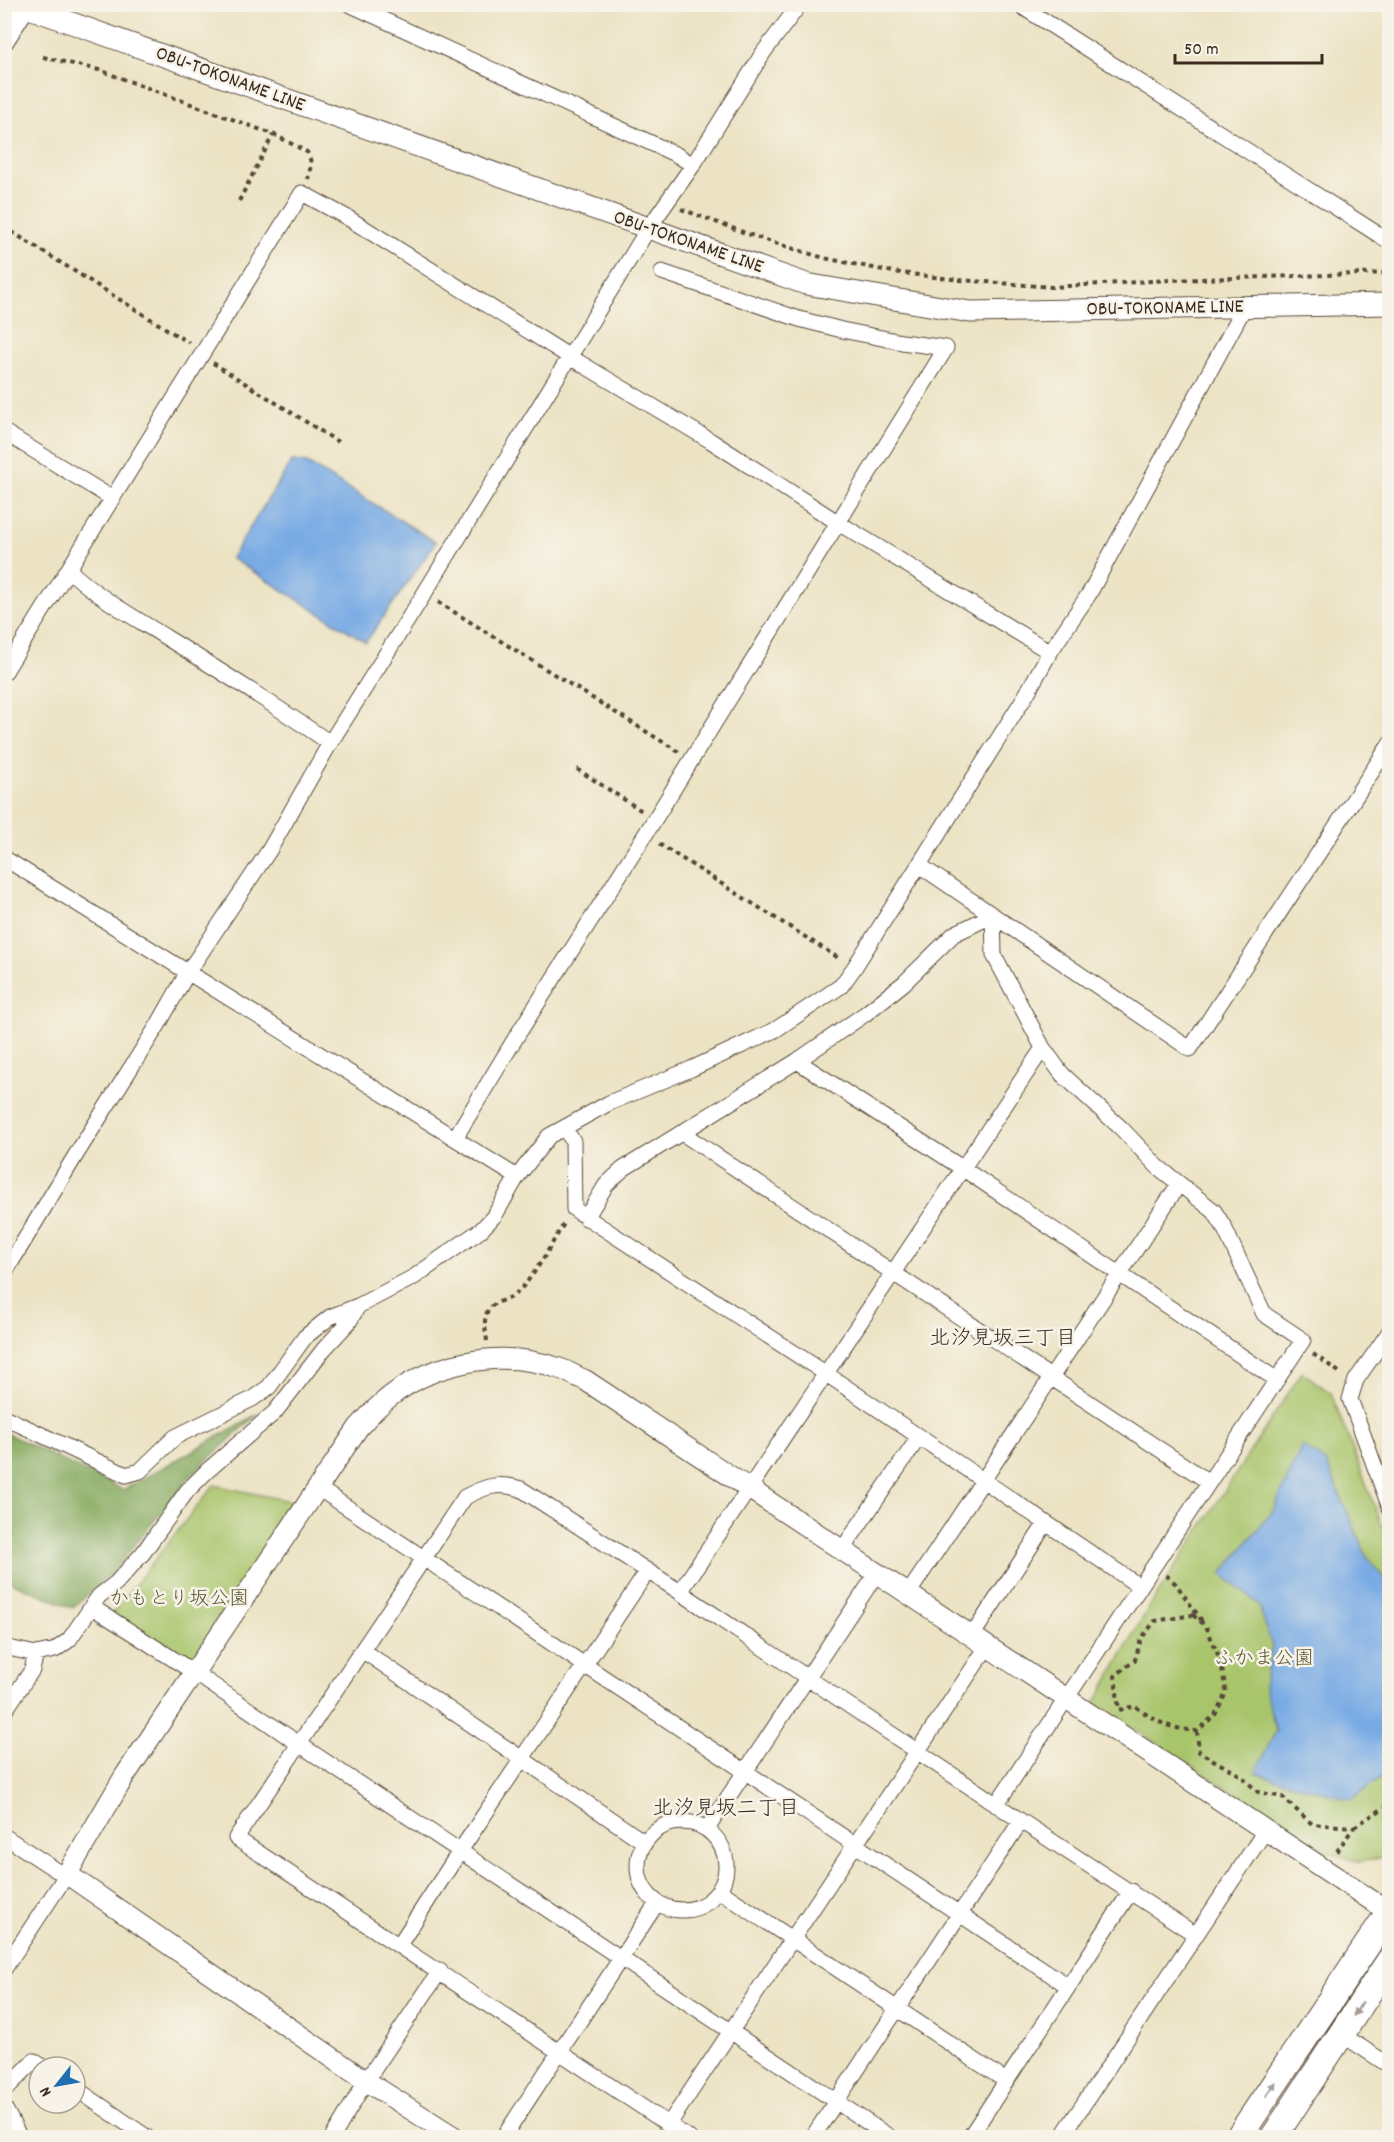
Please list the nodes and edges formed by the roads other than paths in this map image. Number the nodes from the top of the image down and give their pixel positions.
1 (349, 4) edge
2 (800, 4) edge
3 (1018, 4) edge
4 (22, 6) edge
5 (4, 40) edge
6 (693, 165) junction
7 (648, 229) junction
8 (1389, 242) edge
9 (662, 272) dead end
10 (1389, 304) edge
11 (1244, 308) junction
12 (570, 357) junction
13 (4, 432) edge
14 (113, 499) junction
15 (837, 522) junction
16 (69, 570) junction
17 (1050, 652) junction
18 (4, 673) edge
19 (330, 743) junction
20 (1389, 744) edge
21 (4, 858) edge
22 (919, 865) junction
23 (993, 915) junction
24 (188, 972) junction
25 (1043, 1048) junction
26 (797, 1061) junction
27 (564, 1128) junction
28 (682, 1133) junction
29 (455, 1138) junction
30 (962, 1168) junction
31 (517, 1177) junction
32 (1179, 1184) junction
33 (580, 1214) junction
34 (892, 1272) junction
35 (4, 1274) edge
36 (1120, 1274) junction
37 (358, 1306) junction
38 (1389, 1331) edge
39 (825, 1373) junction
40 (1052, 1377) junction
41 (1277, 1380) junction
42 (4, 1417) edge
43 (919, 1437) junction
44 (984, 1481) junction
45 (1209, 1482) junction
46 (749, 1487) junction
47 (318, 1488) junction
48 (1389, 1508) edge
49 (1046, 1522) junction
50 (842, 1550) junction
51 (424, 1557) junction
52 (646, 1572) junction
53 (877, 1573) junction
54 (1139, 1586) junction
55 (680, 1592) junction
56 (908, 1594) junction
57 (92, 1607) junction
58 (980, 1641) junction
59 (4, 1647) edge
60 (362, 1650) junction
61 (36, 1654) junction
62 (585, 1665) junction
63 (195, 1673) junction
64 (807, 1679) junction
65 (1065, 1698) junction
66 (4, 1712) edge
67 (298, 1744) junction
68 (916, 1752) junction
69 (521, 1759) junction
70 (746, 1773) junction
71 (996, 1805) junction
72 (1021, 1821) junction
73 (707, 1829) junction
74 (1265, 1831) junction
75 (4, 1836) edge
76 (644, 1842) junction
77 (855, 1845) junction
78 (460, 1851) junction
79 (67, 1874) junction
80 (720, 1891) junction
81 (1131, 1891) junction
82 (657, 1903) junction
83 (1389, 1912) edge
84 (959, 1914) junction
85 (1196, 1935) junction
86 (792, 1939) junction
87 (399, 1945) junction
88 (621, 1958) junction
89 (1389, 1960) edge
90 (4, 1969) edge
91 (440, 1971) junction
92 (1068, 1986) junction
93 (898, 2009) junction
94 (731, 2031) junction
95 (1341, 2034) junction
96 (560, 2051) junction
97 (1389, 2066) edge
98 (27, 2068) edge
99 (366, 2081) junction
100 (1006, 2081) junction
101 (4, 2091) edge
102 (87, 2096) edge
103 (837, 2102) junction
104 (4, 2107) edge
105 (669, 2124) junction
106 (20, 2138) edge
107 (148, 2138) edge
108 (332, 2138) edge
109 (456, 2138) edge
110 (503, 2138) edge
111 (689, 2138) edge
112 (812, 2138) edge
113 (891, 2138) edge
114 (969, 2138) edge
115 (1061, 2138) edge
116 (1238, 2138) edge
117 (1273, 2138) edge

1 - 6 street
2 - 6 street
3 - 8 street
4 - 5 street
4 - 7 main road, OBU-TOKONAME LINE
6 - 7 street
7 - 11 main road, OBU-TOKONAME LINE
7 - 12 street
9 - 15 street
10 - 11 main road, OBU-TOKONAME LINE
11 - 17 street
12 - 14 street
12 - 15 street
12 - 19 street
13 - 14 street
14 - 16 street
15 - 17 street
15 - 29 street
16 - 18 street
16 - 19 street
17 - 22 street
19 - 24 street
20 - 23 street
21 - 24 street
22 - 23 street
22 - 27 street
23 - 25 street
23 - 26 street
24 - 29 street
24 - 35 street
25 - 30 street
25 - 32 street
26 - 28 street
26 - 30 street
27 - 31 street
27 - 33 street
28 - 33 street
28 - 34 street
29 - 31 street
30 - 34 street
30 - 36 street
31 - 37 street
32 - 36 street
32 - 41 street
33 - 39 street
34 - 39 street
34 - 40 street
36 - 40 street
36 - 41 street
37 - 42 street
37 - 57 street
38 - 48 street
39 - 43 street
39 - 46 street
40 - 44 street
40 - 45 street
41 - 45 street
43 - 44 street
43 - 50 street
44 - 49 street
44 - 56 street
45 - 54 street
46 - 47 street
46 - 50 street
46 - 55 street
47 - 51 street
47 - 63 street
49 - 54 street
49 - 58 street
50 - 53 street
51 - 52 street
51 - 60 street
51 - 62 street
52 - 55 street
52 - 62 street
53 - 56 street
53 - 64 street
54 - 65 street
55 - 64 street
56 - 58 street
57 - 61 street
57 - 63 street
58 - 65 street
58 - 68 street
59 - 61 street
60 - 67 street
60 - 69 street
61 - 66 street
62 - 69 street
62 - 70 street
63 - 67 street
63 - 79 street
64 - 68 street
64 - 70 street
65 - 71 street
65 - 74 street
67 - 78 street
67 - 87 street
68 - 71 street
68 - 77 street
69 - 76 street
69 - 78 street
70 - 73 street
70 - 77 street
71 - 72 street
72 - 81 street
72 - 84 street
73 - 76 street
73 - 80 street
74 - 83 street
74 - 85 street
75 - 79 street
76 - 82 street
77 - 84 street
77 - 86 street
78 - 87 street
78 - 88 street
79 - 90 street
79 - 99 street
80 - 82 street
80 - 86 street
81 - 85 street
81 - 92 street
82 - 88 street
116 -> 83 highway
84 - 92 street
84 - 93 street
85 - 115 street
86 - 93 street
86 - 94 street
87 - 91 street
88 - 94 street
88 - 96 street
89 -> 95 highway
91 - 96 street
91 - 99 street
92 - 100 street
93 - 100 street
93 - 103 street
94 - 103 street
94 - 105 street
95 - 97 street
95 - 117 highway
96 - 105 street
96 - 110 street
98 - 101 street
99 - 108 street
99 - 109 street
100 - 114 street
102 - 107 street
103 - 112 street
103 - 113 street
104 - 106 street
105 - 111 street

